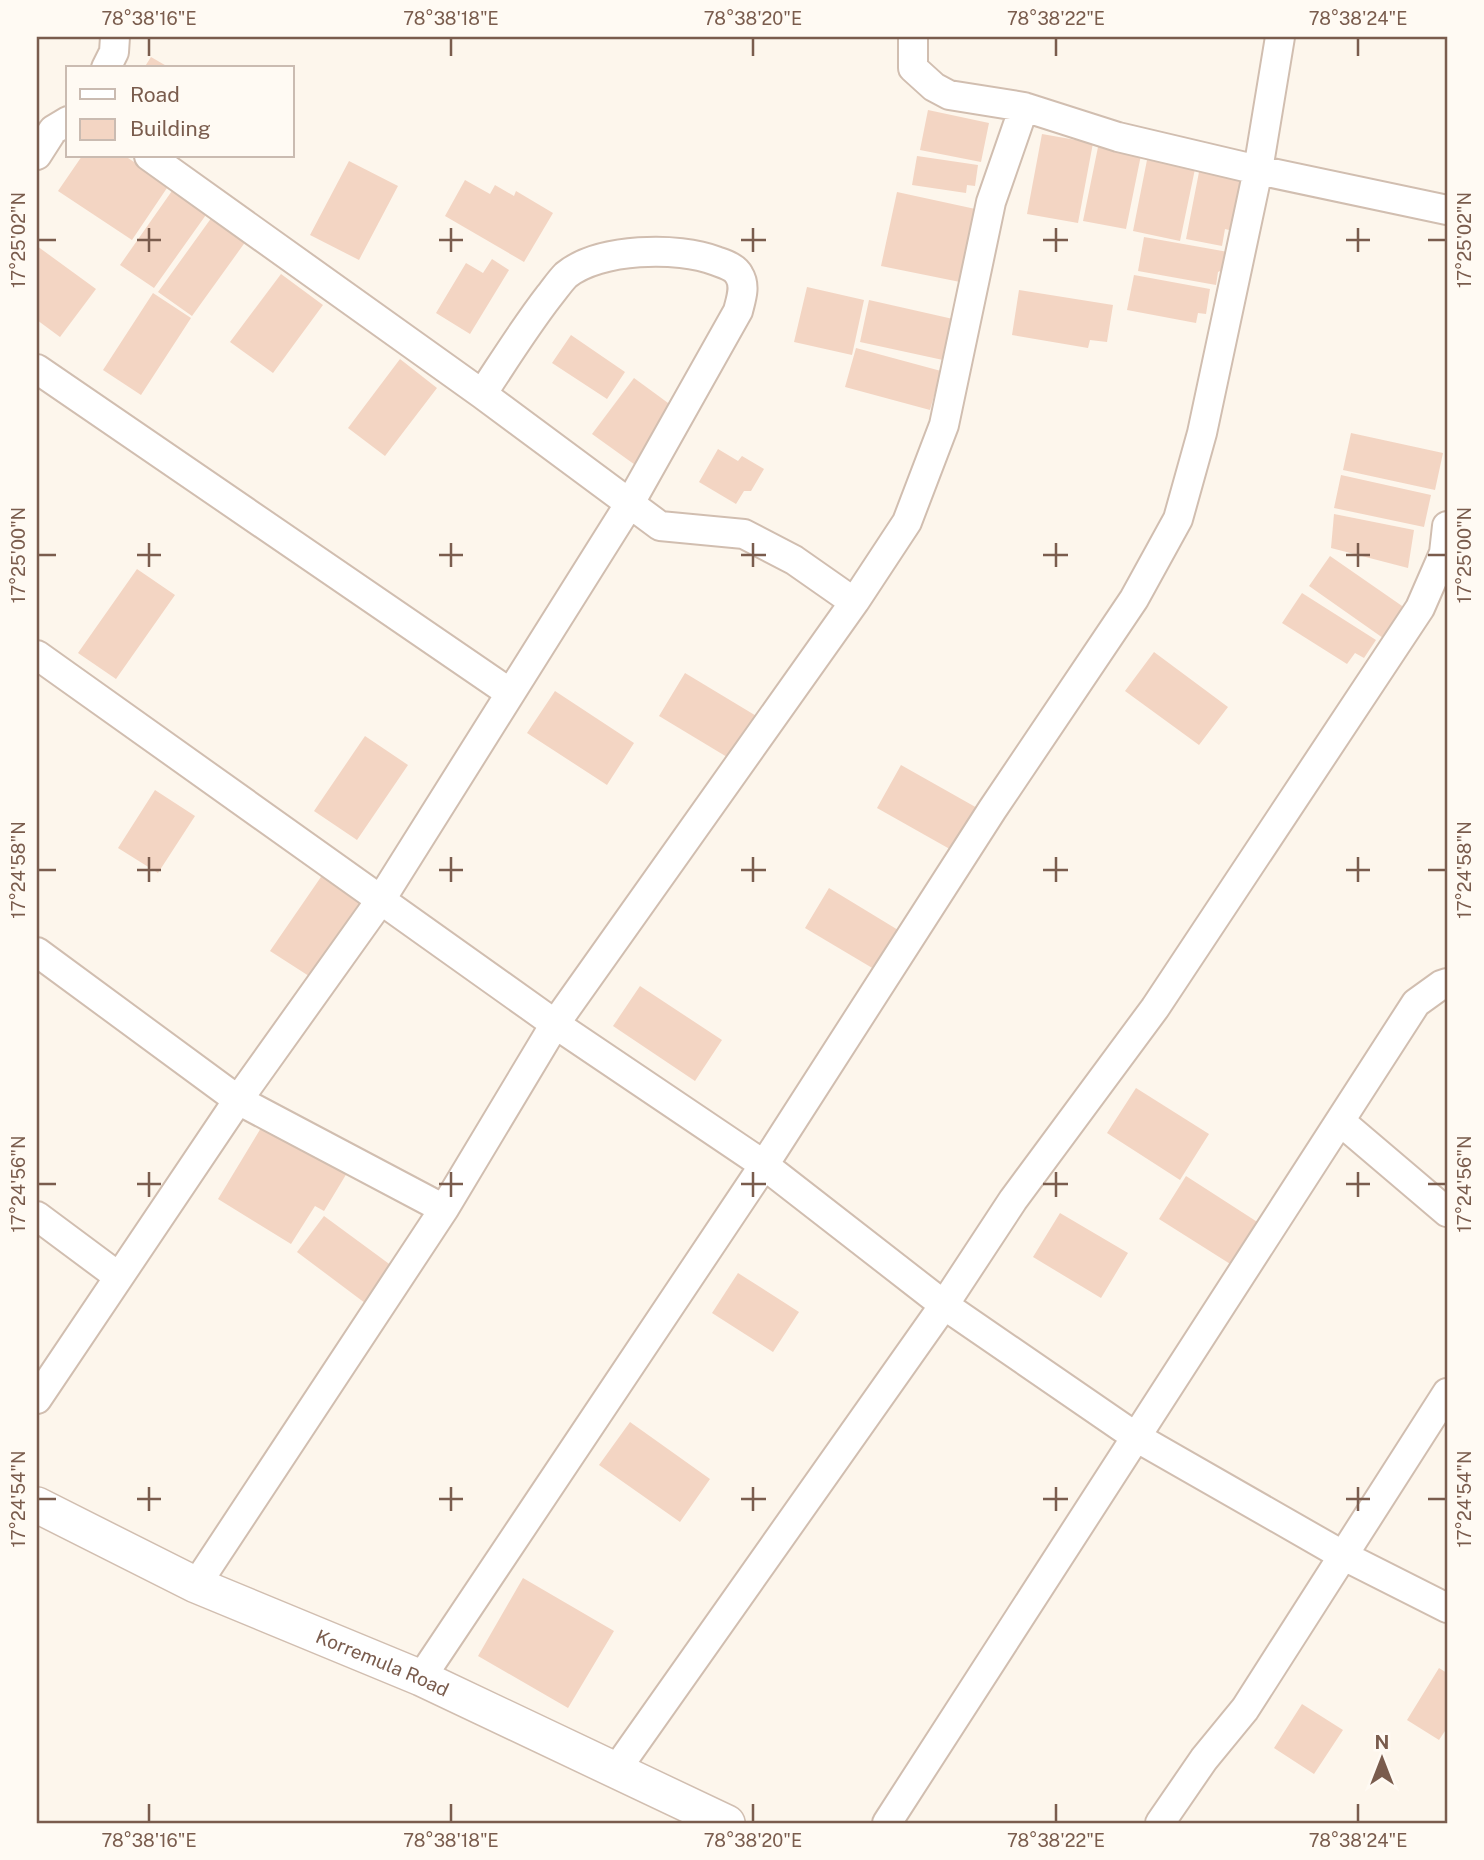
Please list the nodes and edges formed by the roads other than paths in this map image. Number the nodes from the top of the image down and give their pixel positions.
1 (115, 37) edge
2 (913, 37) edge
3 (1280, 37) edge
4 (107, 66) edge
5 (1024, 107) junction
6 (66, 122) edge
7 (37, 155) edge
8 (152, 158) edge
9 (1258, 170) junction
10 (1447, 210) edge
11 (37, 369) edge
12 (482, 394) junction
13 (630, 503) junction
14 (1447, 526) edge
15 (854, 602) junction
16 (37, 655) edge
17 (510, 694) junction
18 (380, 901) junction
19 (37, 952) edge
20 (1447, 983) edge
21 (555, 1024) junction
22 (238, 1100) junction
23 (1340, 1121) junction
24 (764, 1166) junction
25 (444, 1209) junction
26 (1447, 1212) edge
27 (37, 1216) edge
28 (119, 1277) junction
29 (944, 1305) junction
30 (1447, 1393) edge
31 (37, 1399) edge
32 (1136, 1437) junction
33 (37, 1505) edge
34 (1344, 1556) junction
35 (196, 1585) junction
36 (1447, 1608) edge
37 (421, 1678) junction
38 (616, 1770) junction
39 (727, 1823) edge
40 (887, 1823) edge
41 (1160, 1823) edge

1 - 4 street
2 - 5 street
3 - 9 street
5 - 9 street
5 - 15 street
6 - 7 street
8 - 12 street
9 - 10 street
9 - 24 street
11 - 17 street
12 - 13 street
12 - 13 street
13 - 15 street
13 - 17 street
14 - 29 street
15 - 21 street
16 - 18 street
17 - 18 street
18 - 21 street
18 - 22 street
19 - 22 street
20 - 23 street
21 - 24 street
21 - 25 street
22 - 25 street
22 - 28 street
23 - 26 street
23 - 32 street
24 - 29 street
24 - 37 street
25 - 35 street
27 - 28 street
28 - 31 street
29 - 32 street
29 - 38 street
30 - 34 street
32 - 34 street
32 - 40 street
33 - 35 street, Korremula Road
34 - 36 street
34 - 41 street
35 - 37 street, Korremula Road
37 - 38 street, Korremula Road
38 - 39 street, Korremula Road

